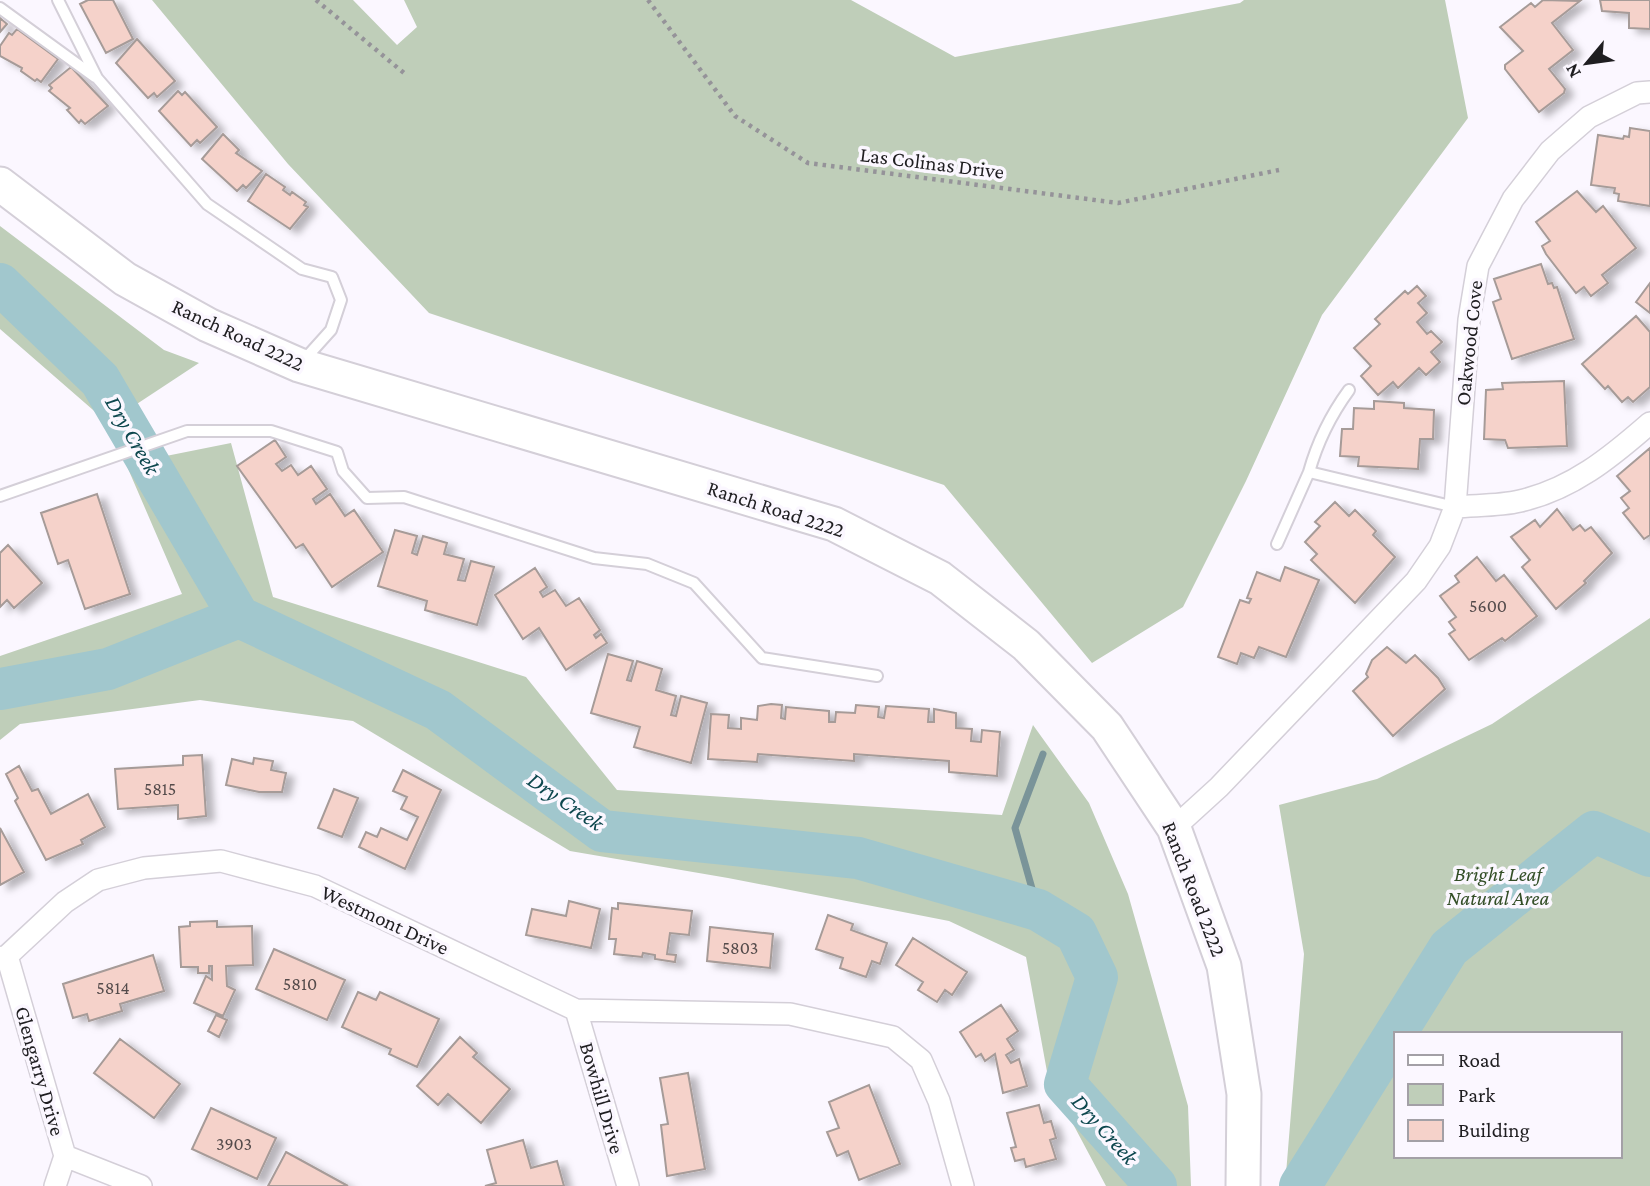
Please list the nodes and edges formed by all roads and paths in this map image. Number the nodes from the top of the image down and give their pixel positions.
1 (58, 0) edge
2 (316, 0) edge
3 (648, 0) edge
4 (0, 8) edge
5 (404, 73) dead end
6 (97, 78) junction
7 (1650, 92) edge
8 (1279, 170) dead end
9 (0, 184) edge
10 (299, 365) junction
11 (1349, 390) dead end
12 (1650, 424) edge
13 (1310, 472) junction
14 (0, 496) edge
15 (1454, 507) junction
16 (1277, 544) dead end
17 (877, 676) dead end
18 (1174, 828) junction
19 (3, 957) edge
20 (576, 1010) junction
21 (65, 1156) junction
22 (55, 1186) edge
23 (141, 1186) edge
24 (628, 1186) edge
25 (963, 1186) edge
26 (1243, 1186) edge

1 - 6 lane
2 - 5 path
3 - 8 path, Las Colinas Drive
4 - 6 lane
6 - 10 lane
7 - 15 street, Oakwood Cove
9 - 10 main road, Ranch Road 2222
10 - 18 main road, Ranch Road 2222
11 - 13 lane
12 - 15 street
13 - 15 lane
13 - 16 lane
14 - 17 lane
15 - 18 street, Oakwood Cove
18 - 26 main road, Ranch Road 2222
19 - 20 street, Westmont Drive
19 - 21 street, Glengarry Drive
20 - 24 street, Bowhill Drive
20 - 25 street, Westmont Drive
21 - 22 street, Glengarry Drive
21 - 23 street

